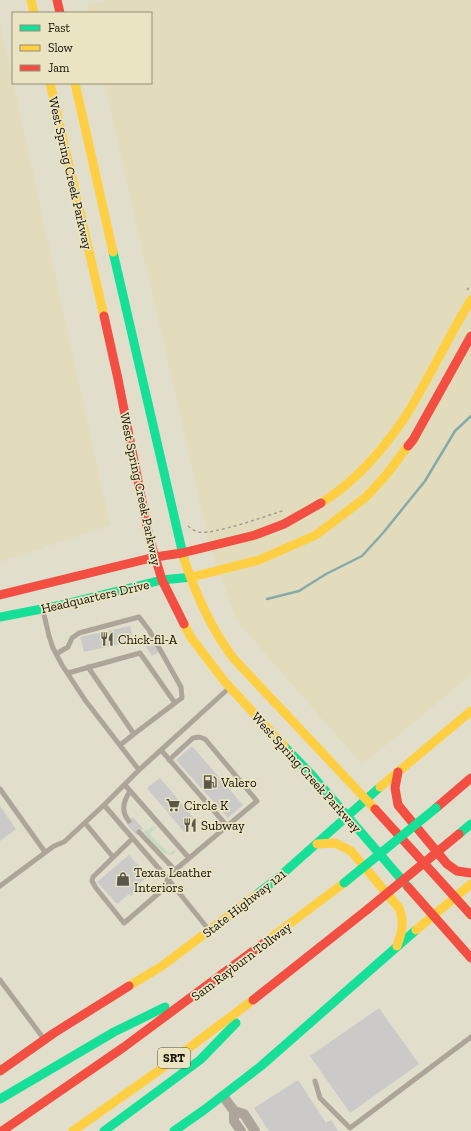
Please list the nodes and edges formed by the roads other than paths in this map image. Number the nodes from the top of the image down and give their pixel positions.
1 (31, 0) edge
2 (57, 0) edge
3 (34, 12) edge
4 (60, 12) edge
5 (50, 84) edge
6 (75, 84) edge
7 (92, 211) junction
8 (471, 300) edge
9 (471, 336) edge
10 (402, 422) junction
11 (418, 433) junction
12 (182, 553) junction
13 (155, 557) junction
14 (190, 577) junction
15 (162, 580) junction
16 (0, 594) edge
17 (42, 609) junction
18 (0, 617) edge
19 (56, 654) junction
20 (88, 667) junction
21 (68, 673) junction
22 (230, 687) junction
23 (175, 703) junction
24 (471, 711) edge
25 (134, 734) junction
26 (120, 746) junction
27 (161, 750) junction
28 (169, 760) junction
29 (139, 770) junction
30 (398, 772) junction
31 (471, 778) edge
32 (125, 785) junction
33 (0, 789) edge
34 (130, 790) junction
35 (366, 800) junction
36 (104, 805) junction
37 (348, 816) junction
38 (129, 821) dead end
39 (85, 823) junction
40 (471, 824) edge
41 (227, 826) junction
42 (139, 832) dead end
43 (132, 839) junction
44 (317, 844) junction
45 (45, 852) junction
46 (113, 857) junction
47 (188, 858) junction
48 (175, 870) junction
49 (471, 872) edge
50 (168, 879) junction
51 (471, 884) edge
52 (0, 886) edge
53 (456, 897) junction
54 (471, 915) edge
55 (434, 917) junction
56 (209, 930) junction
57 (397, 946) junction
58 (471, 958) edge
59 (0, 980) edge
60 (275, 983) junction
61 (204, 989) junction
62 (471, 1037) edge
63 (44, 1040) junction
64 (0, 1071) edge
65 (315, 1082) dead end
66 (223, 1096) junction
67 (0, 1099) edge
68 (234, 1111) junction
69 (351, 1130) edge
70 (2, 1131) edge
71 (72, 1131) edge
72 (104, 1131) edge
73 (174, 1131) edge
74 (241, 1131) edge
75 (255, 1131) edge

1 - 3 main road
2 - 4 main road
5 - 7 main road, West Spring Creek Parkway
6 - 7 main road, West Spring Creek Parkway
7 - 12 main road, West Spring Creek Parkway
7 - 13 main road, West Spring Creek Parkway
8 - 10 main road, Headquarters Drive
9 - 11 main road, Headquarters Drive
10 - 11 main road
10 - 12 main road, Headquarters Drive
11 - 14 main road, Headquarters Drive
12 - 13 main road, Headquarters Drive
12 - 14 main road, West Spring Creek Parkway
13 - 15 main road, West Spring Creek Parkway
13 - 16 main road, Headquarters Drive
14 - 15 main road, Headquarters Drive
14 - 35 main road, West Spring Creek Parkway
15 - 17 main road, Headquarters Drive
15 - 22 main road, West Spring Creek Parkway
17 - 18 main road, Headquarters Drive
17 - 19 lane
19 - 21 lane
19 - 23 lane
20 - 21 lane
20 - 23 lane
20 - 25 lane
21 - 26 lane
22 - 27 lane
22 - 37 main road, West Spring Creek Parkway
23 - 25 lane
24 - 30 main road, State Highway 121
25 - 26 lane
26 - 29 lane
27 - 28 lane
27 - 29 lane
28 - 41 lane
28 - 41 lane
29 - 32 lane
30 - 35 main road, State Highway 121
30 - 49 main road
31 - 61 main road, Sam Rayburn Tollway, bridge
32 - 34 lane
32 - 36 lane
33 - 45 lane
34 - 38 lane
34 - 47 lane
35 - 37 main road, State Highway 121
35 - 53 main road, West Spring Creek Parkway
36 - 39 lane
36 - 43 lane
37 - 44 main road, State Highway 121
37 - 55 main road, West Spring Creek Parkway
39 - 45 lane
39 - 46 lane
40 - 60 main road, SRT, bridge
41 - 47 lane
42 - 48 lane
43 - 46 lane
43 - 50 lane
44 - 56 main road, State Highway 121
44 - 57 main road
45 - 52 lane
46 - 50 lane
47 - 48 lane
48 - 50 lane
50 - 56 lane
51 - 53 main road
53 - 54 main road, West Spring Creek Parkway
53 - 55 main road
55 - 57 main road
55 - 58 main road, West Spring Creek Parkway
56 - 63 main road, State Highway 121
57 - 66 main road
59 - 63 lane
60 - 71 main road, SRT
60 - 72 main road
61 - 67 main road
61 - 70 main road, Sam Rayburn Tollway
62 - 69 lane
63 - 64 main road, State Highway 121
65 - 69 lane
66 - 68 street
66 - 73 main road
68 - 74 street
68 - 75 street

